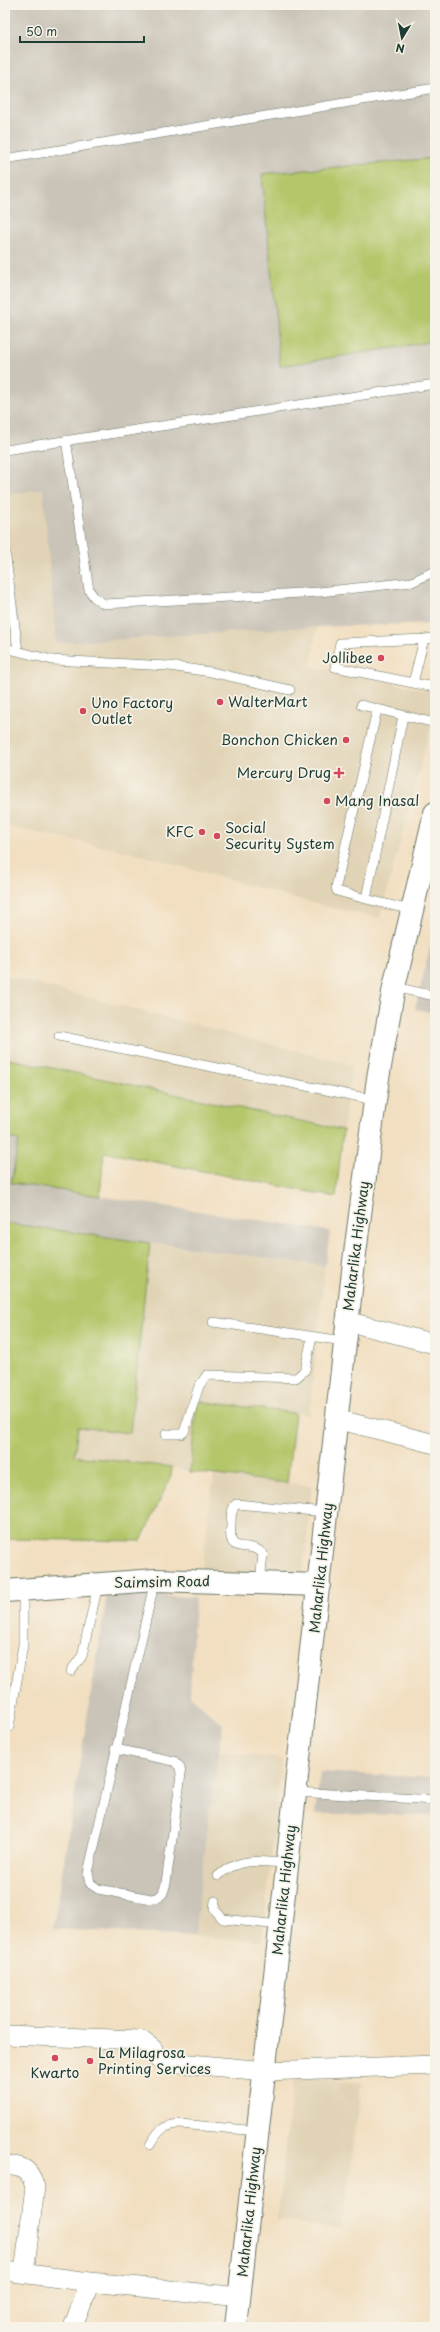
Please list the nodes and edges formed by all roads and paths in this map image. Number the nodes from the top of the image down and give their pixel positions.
1 (435, 88) edge
2 (5, 159) edge
3 (435, 384) edge
4 (66, 440) junction
5 (5, 450) edge
6 (5, 551) edge
7 (435, 571) edge
8 (435, 638) edge
9 (424, 639) junction
10 (5, 648) edge
11 (18, 651) junction
12 (413, 683) junction
13 (435, 687) edge
14 (290, 690) dead end
15 (361, 705) dead end
16 (377, 710) junction
17 (403, 716) junction
18 (435, 723) edge
19 (435, 813) edge
20 (366, 900) junction
21 (411, 910) junction
22 (394, 987) junction
23 (435, 996) edge
24 (59, 1036) dead end
25 (375, 1100) junction
26 (213, 1322) dead end
27 (345, 1331) junction
28 (312, 1337) junction
29 (435, 1344) edge
30 (336, 1419) junction
31 (166, 1434) dead end
32 (435, 1444) edge
33 (326, 1512) junction
34 (155, 1580) junction
35 (260, 1582) junction
36 (98, 1584) junction
37 (319, 1585) junction
38 (14, 1590) edge
39 (71, 1671) dead end
40 (9, 1727) dead end
41 (115, 1749) junction
42 (296, 1792) junction
43 (435, 1800) edge
44 (287, 1863) junction
45 (218, 1876) dead end
46 (215, 1901) dead end
47 (280, 1925) junction
48 (5, 2035) edge
49 (435, 2065) edge
50 (265, 2072) junction
51 (258, 2131) junction
52 (150, 2145) dead end
53 (5, 2165) edge
54 (5, 2271) edge
55 (24, 2273) junction
56 (90, 2282) junction
57 (240, 2297) junction
58 (72, 2327) edge
59 (236, 2327) edge

1 - 2 lane
3 - 4 lane
4 - 5 lane
4 - 7 lane
6 - 11 lane
8 - 9 lane
9 - 12 lane
9 - 12 lane
10 - 11 lane
11 - 14 lane
12 - 13 lane
15 - 16 lane
16 - 17 lane
16 - 20 lane
17 - 18 lane
17 - 20 lane
19 - 21 main road, Maharlika Highway
20 - 21 lane
21 - 22 main road, Maharlika Highway
22 - 23 lane
22 - 25 main road, Maharlika Highway
24 - 25 lane
25 - 27 main road, Maharlika Highway
26 - 28 lane
27 - 28 lane
27 - 29 street
27 - 30 main road, Maharlika Highway
28 - 31 lane
30 - 32 street
30 - 33 main road, Maharlika Highway
33 - 35 lane
33 - 37 main road, Maharlika Highway
34 - 35 main road, Saimsim Road
34 - 36 main road, Saimsim Road
34 - 41 lane
35 - 37 main road, Saimsim Road
36 - 38 main road, Saimsim Road
36 - 39 lane
37 - 42 main road, Maharlika Highway
38 - 40 lane
41 - 41 lane
42 - 43 lane
42 - 44 main road, Maharlika Highway
44 - 45 lane
44 - 47 main road, Maharlika Highway
46 - 47 lane
47 - 50 main road, Maharlika Highway
48 - 50 street
49 - 50 street
50 - 51 main road, Maharlika Highway
51 - 52 lane
51 - 57 main road, Maharlika Highway
53 - 55 street
54 - 55 street
55 - 56 street
56 - 57 street
56 - 58 street
57 - 59 main road, Maharlika Highway

